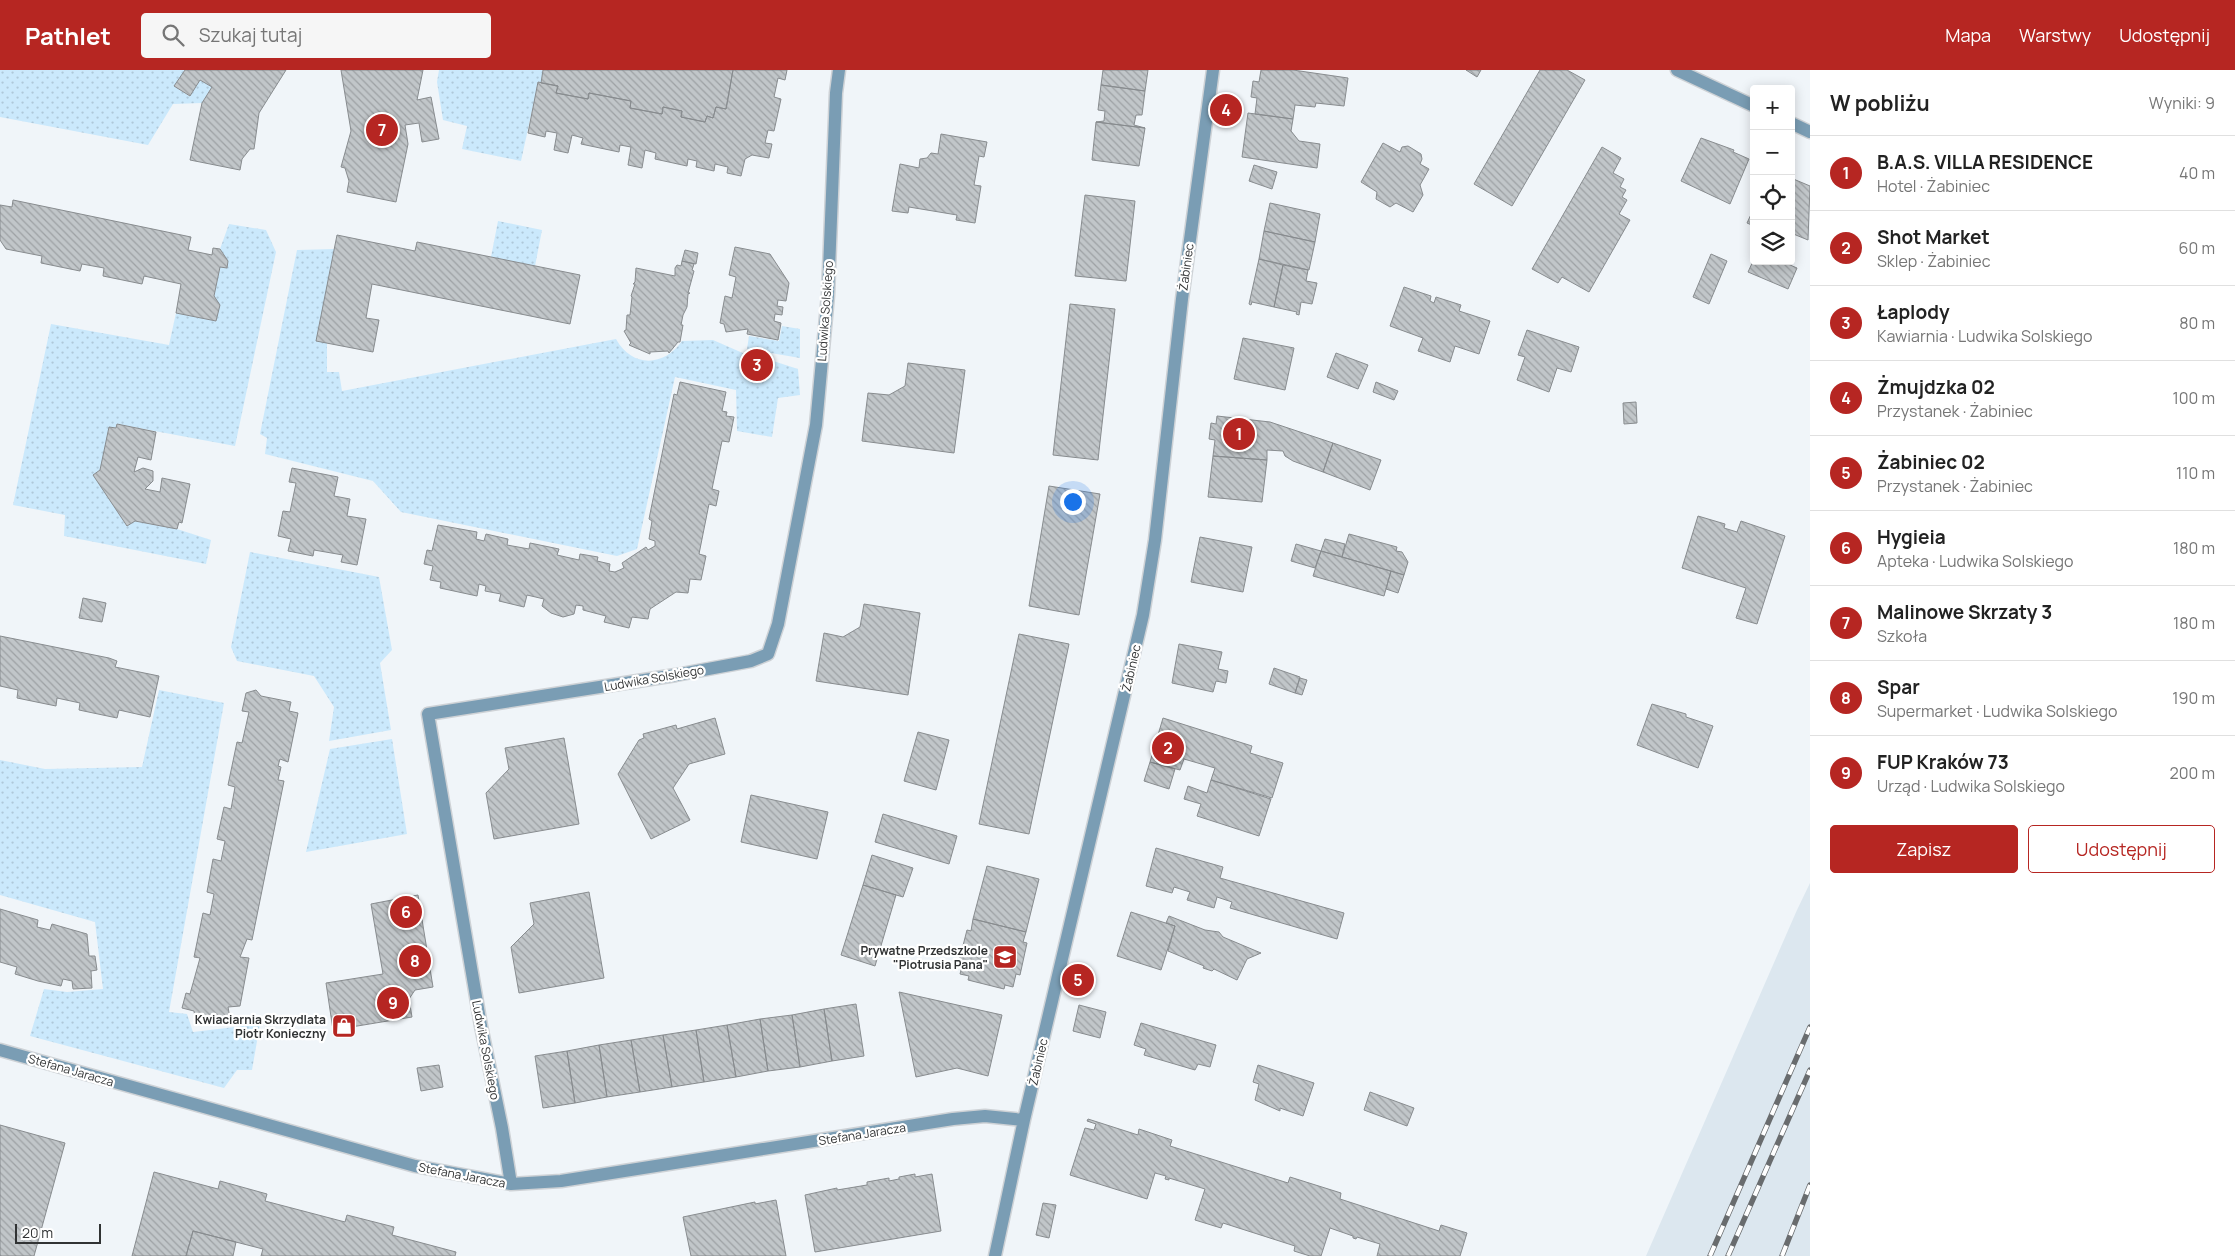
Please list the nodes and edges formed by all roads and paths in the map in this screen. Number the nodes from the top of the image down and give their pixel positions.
1 (839, 70) edge
2 (1213, 70) edge
3 (1677, 70) edge
4 (1750, 104) edge
5 (1795, 125) edge
6 (1810, 132) edge
7 (0, 1050) edge
8 (1024, 1120) junction
9 (511, 1184) junction
10 (995, 1256) edge

1 - 9 street, Ludwika Solskiego
2 - 8 street, Żabiniec
3 - 4 street
5 - 6 street
7 - 9 street, Stefana Jaracza
8 - 9 street, Stefana Jaracza
8 - 10 street, Żabiniec

